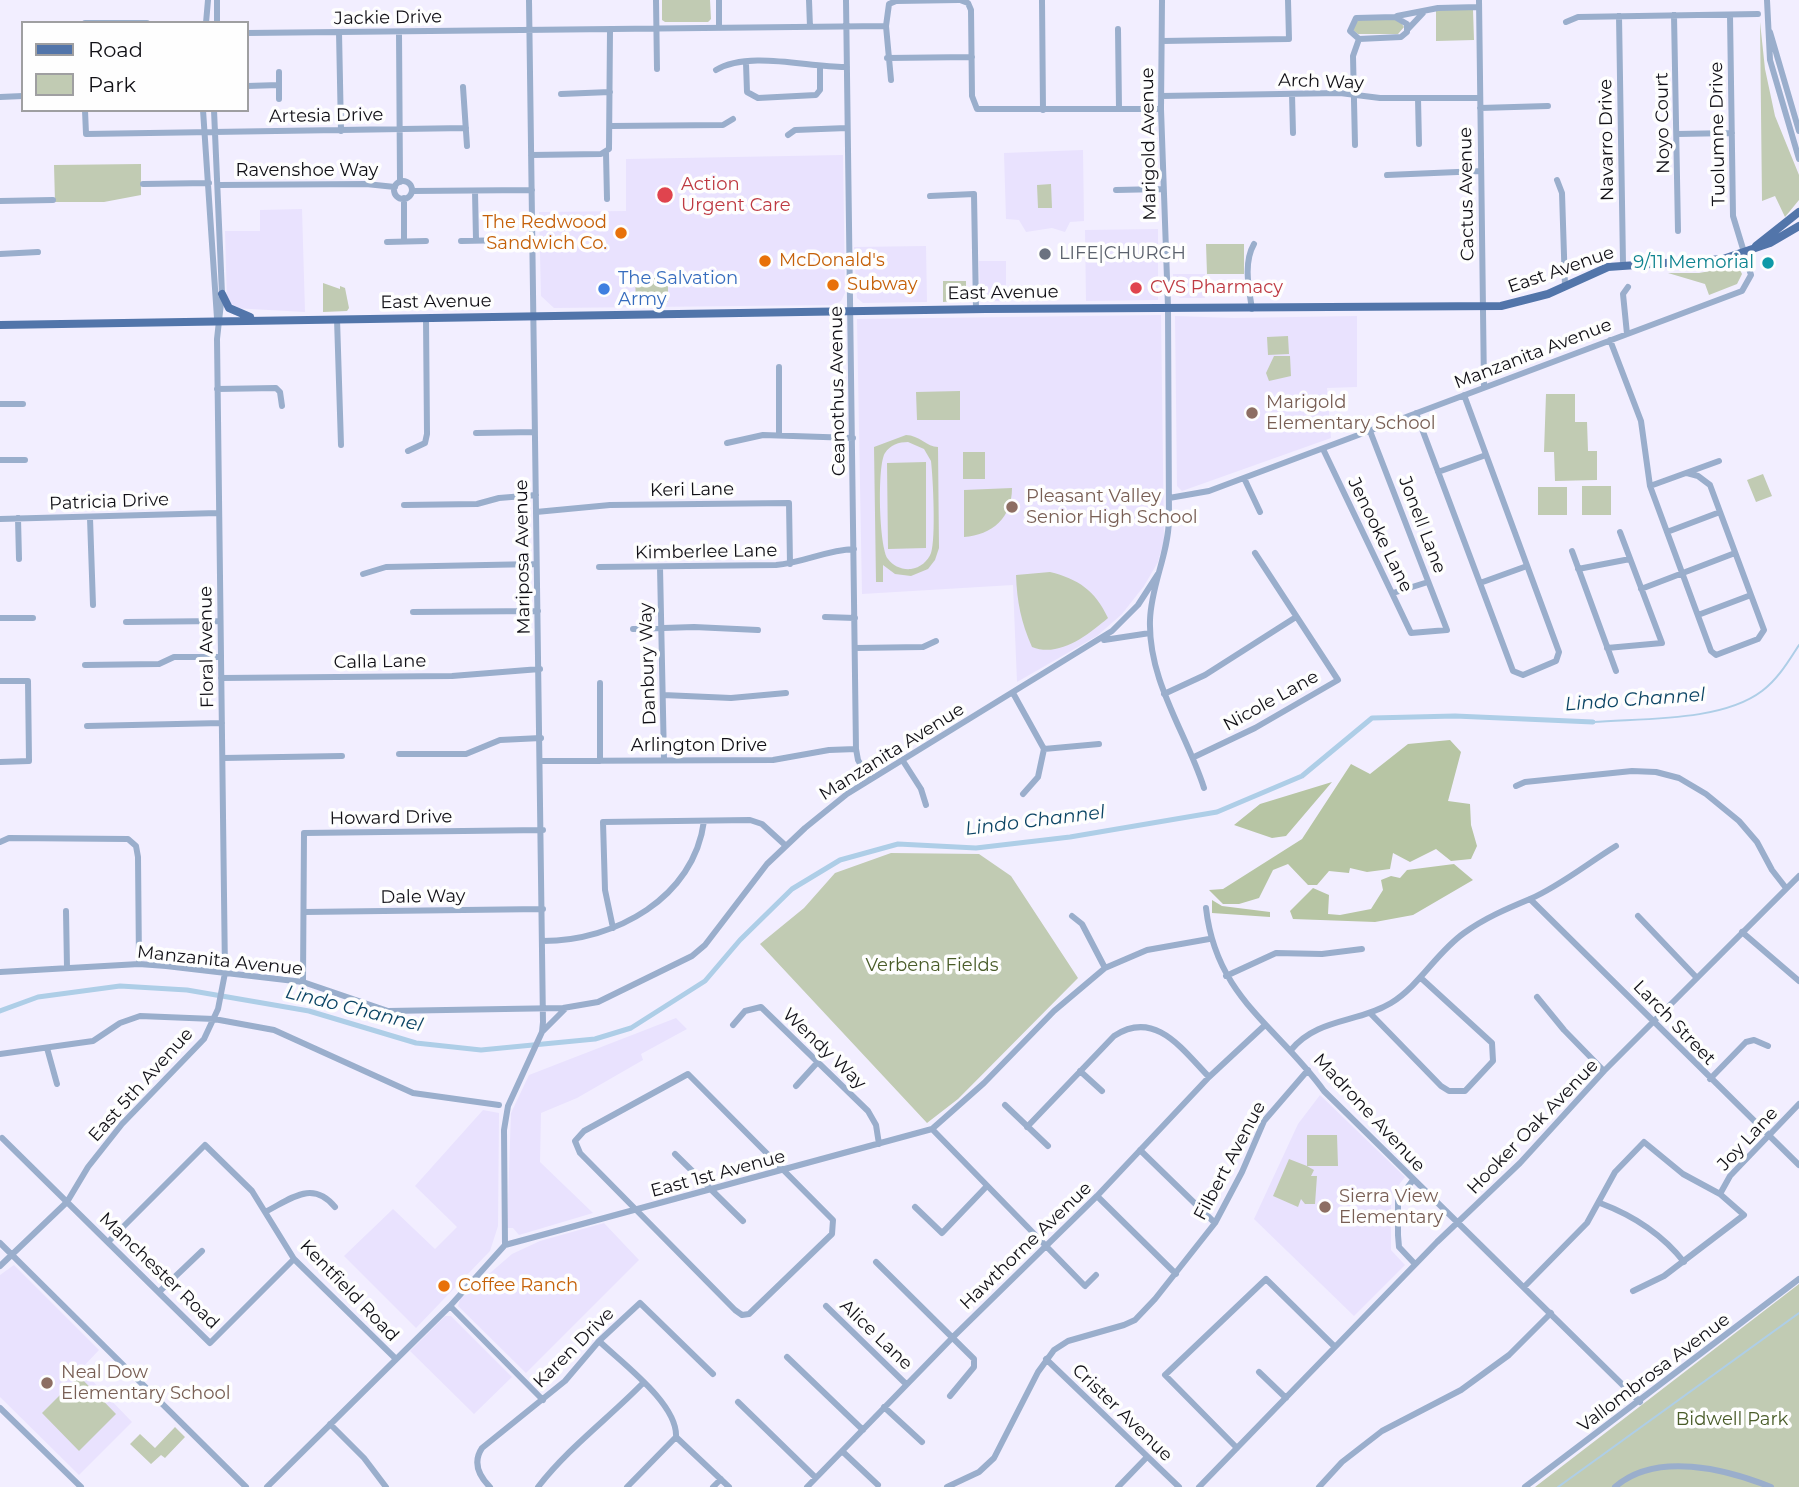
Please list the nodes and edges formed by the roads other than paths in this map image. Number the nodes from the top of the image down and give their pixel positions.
1 (208, 0) edge
2 (217, 0) edge
3 (529, 0) edge
4 (656, 0) edge
5 (719, 0) edge
6 (809, 0) edge
7 (846, 0) edge
8 (1042, 0) edge
9 (1162, 0) edge
10 (1289, 0) edge
11 (1767, 0) edge
12 (965, 1) edge
13 (888, 2) edge
14 (1479, 4) edge
15 (1429, 9) junction
16 (1758, 14) dead end
17 (1674, 15) junction
18 (1730, 15) junction
19 (1619, 16) junction
20 (1395, 17) junction
21 (206, 21) edge
22 (217, 21) edge
23 (1566, 22) dead end
24 (1768, 22) junction
25 (846, 26) junction
26 (886, 26) junction
27 (810, 27) junction
28 (719, 28) junction
29 (656, 29) junction
30 (1118, 29) dead end
31 (1408, 29) junction
32 (529, 30) junction
33 (610, 30) junction
34 (339, 32) junction
35 (399, 32) junction
36 (248, 33) edge
37 (1359, 39) junction
38 (1162, 41) junction
39 (972, 57) junction
40 (887, 58) junction
41 (746, 63) junction
42 (820, 67) junction
43 (847, 67) junction
44 (657, 69) dead end
45 (716, 70) dead end
46 (279, 72) dead end
47 (891, 80) dead end
48 (279, 85) junction
49 (248, 86) edge
50 (463, 87) dead end
51 (610, 92) junction
52 (561, 94) dead end
53 (1292, 94) junction
54 (1353, 94) junction
55 (21, 96) edge
56 (1161, 96) junction
57 (0, 97) edge
58 (1479, 97) junction
59 (1418, 98) junction
60 (279, 99) dead end
61 (1548, 106) dead end
62 (1480, 108) junction
63 (1119, 109) junction
64 (1161, 109) junction
65 (1043, 110) junction
66 (85, 112) edge
67 (204, 112) edge
68 (215, 112) edge
69 (733, 119) dead end
70 (611, 126) junction
71 (466, 128) junction
72 (848, 128) junction
73 (401, 129) junction
74 (341, 131) junction
75 (1799, 131) edge
76 (215, 132) junction
77 (204, 133) junction
78 (1293, 133) dead end
79 (1732, 133) junction
80 (788, 135) dead end
81 (1677, 135) junction
82 (1354, 145) dead end
83 (1419, 145) dead end
84 (467, 146) dead end
85 (606, 153) junction
86 (531, 155) junction
87 (1799, 159) edge
88 (1481, 171) junction
89 (1387, 174) dead end
90 (1558, 180) dead end
91 (209, 183) junction
92 (142, 184) dead end
93 (398, 184) junction
94 (219, 185) junction
95 (1162, 189) junction
96 (531, 190) junction
97 (1116, 190) dead end
98 (412, 191) junction
99 (475, 191) junction
100 (930, 195) dead end
101 (404, 198) junction
102 (607, 199) dead end
103 (53, 200) dead end
104 (0, 201) edge
105 (1799, 212) edge
106 (1799, 226) edge
107 (1678, 231) dead end
108 (476, 240) junction
109 (510, 240) dead end
110 (426, 241) dead end
111 (461, 241) dead end
112 (387, 242) dead end
113 (404, 242) junction
114 (1254, 244) dead end
115 (1756, 246) junction
116 (1744, 251) junction
117 (38, 252) dead end
118 (0, 254) edge
119 (1623, 264) junction
120 (1565, 286) junction
121 (1628, 287) dead end
122 (222, 294) junction
123 (1483, 306) junction
124 (1168, 307) junction
125 (975, 309) junction
126 (1252, 309) junction
127 (850, 311) junction
128 (533, 315) junction
129 (426, 318) junction
130 (256, 319) junction
131 (337, 319) junction
132 (217, 320) junction
133 (0, 325) edge
134 (1627, 334) junction
135 (1610, 340) junction
136 (779, 367) dead end
137 (1484, 387) junction
138 (217, 389) junction
139 (1464, 395) junction
140 (0, 404) edge
141 (23, 404) dead end
142 (282, 406) dead end
143 (1416, 413) junction
144 (1370, 431) junction
145 (535, 432) junction
146 (476, 433) dead end
147 (779, 435) junction
148 (853, 438) junction
149 (727, 443) dead end
150 (341, 445) dead end
151 (1323, 449) junction
152 (408, 451) dead end
153 (1486, 455) junction
154 (0, 460) edge
155 (25, 460) dead end
156 (1718, 461) dead end
157 (1438, 472) junction
158 (1687, 472) junction
159 (1244, 478) junction
160 (1650, 486) junction
161 (536, 495) junction
162 (1168, 498) junction
163 (404, 505) dead end
164 (536, 512) junction
165 (1260, 512) dead end
166 (1720, 512) junction
167 (218, 513) junction
168 (18, 518) junction
169 (90, 518) junction
170 (0, 519) edge
171 (1620, 532) dead end
172 (1667, 532) junction
173 (854, 550) junction
174 (1572, 551) dead end
175 (1255, 553) dead end
176 (1735, 553) junction
177 (19, 559) dead end
178 (1630, 559) junction
179 (536, 564) junction
180 (790, 564) junction
181 (1527, 566) junction
182 (660, 567) junction
183 (599, 568) dead end
184 (1578, 569) junction
185 (363, 574) dead end
186 (1158, 574) junction
187 (1682, 574) junction
188 (1429, 582) junction
189 (1480, 583) junction
190 (1641, 589) junction
191 (1393, 593) junction
192 (1751, 595) junction
193 (93, 605) dead end
194 (538, 611) junction
195 (413, 612) dead end
196 (1698, 615) junction
197 (825, 617) dead end
198 (1296, 617) junction
199 (0, 618) edge
200 (33, 618) dead end
201 (855, 618) junction
202 (220, 621) junction
203 (126, 622) dead end
204 (660, 628) junction
205 (633, 629) dead end
206 (758, 630) dead end
207 (1150, 632) junction
208 (1411, 633) joint
209 (936, 641) dead end
210 (1095, 643) junction
211 (855, 648) junction
212 (1607, 648) junction
213 (221, 657) junction
214 (85, 665) dead end
215 (540, 669) junction
216 (1616, 671) dead end
217 (221, 678) junction
218 (0, 681) edge
219 (600, 684) dead end
220 (786, 693) dead end
221 (1013, 693) junction
222 (1164, 694) junction
223 (663, 695) junction
224 (222, 723) junction
225 (87, 726) dead end
226 (541, 738) junction
227 (1099, 744) dead end
228 (856, 749) junction
229 (1044, 749) junction
230 (399, 754) dead end
231 (342, 756) dead end
232 (1194, 757) junction
233 (223, 758) junction
234 (664, 760) junction
235 (541, 761) junction
236 (600, 761) junction
237 (903, 761) junction
238 (0, 762) edge
239 (869, 779) junction
240 (1516, 786) dead end
241 (1204, 788) dead end
242 (1023, 794) dead end
243 (926, 805) dead end
244 (704, 821) junction
245 (542, 830) junction
246 (0, 842) edge
247 (785, 845) junction
248 (1616, 846) dead end
249 (1799, 876) edge
250 (1786, 888) junction
251 (1530, 899) junction
252 (1206, 908) dead end
253 (543, 909) junction
254 (66, 911) dead end
255 (304, 912) junction
256 (1072, 916) dead end
257 (1638, 916) dead end
258 (613, 928) junction
259 (1742, 932) junction
260 (1209, 939) junction
261 (543, 941) junction
262 (1363, 949) dead end
263 (139, 964) junction
264 (67, 968) junction
265 (1105, 968) junction
266 (1799, 968) edge
267 (0, 972) edge
268 (1793, 974) junction
269 (1226, 976) junction
270 (224, 977) junction
271 (1421, 978) junction
272 (1697, 978) junction
273 (1799, 981) edge
274 (303, 982) junction
275 (1537, 997) dead end
276 (569, 1007) junction
277 (542, 1008) junction
278 (1370, 1013) junction
279 (214, 1018) junction
280 (1654, 1024) junction
281 (733, 1025) dead end
282 (1265, 1025) junction
283 (542, 1032) junction
284 (1768, 1046) dead end
285 (47, 1048) junction
286 (1291, 1050) junction
287 (0, 1054) edge
288 (817, 1064) junction
289 (1308, 1070) junction
290 (1080, 1071) junction
291 (1604, 1071) junction
292 (1209, 1077) junction
293 (1710, 1079) junction
294 (57, 1084) dead end
295 (796, 1086) dead end
296 (1102, 1091) dead end
297 (1799, 1104) edge
298 (499, 1105) dead end
299 (1005, 1105) dead end
300 (1027, 1127) junction
301 (932, 1129) junction
302 (1769, 1137) junction
303 (2, 1139) dead end
304 (879, 1144) junction
305 (1048, 1146) dead end
306 (1140, 1150) junction
307 (676, 1154) dead end
308 (1799, 1165) edge
309 (782, 1170) junction
310 (1413, 1180) junction
311 (986, 1187) junction
312 (713, 1191) junction
313 (1720, 1194) junction
314 (1097, 1196) junction
315 (67, 1202) junction
316 (1600, 1203) junction
317 (335, 1207) dead end
318 (915, 1207) dead end
319 (637, 1210) junction
320 (267, 1211) junction
321 (743, 1221) dead end
322 (1214, 1223) junction
323 (1459, 1223) junction
324 (109, 1241) junction
325 (0, 1243) edge
326 (505, 1245) junction
327 (1046, 1246) junction
328 (202, 1251) dead end
329 (13, 1256) junction
330 (294, 1259) junction
331 (876, 1262) dead end
332 (1684, 1262) junction
333 (1415, 1264) junction
334 (0, 1266) edge
335 (1176, 1274) junction
336 (1096, 1275) dead end
337 (1799, 1279) edge
338 (1524, 1287) junction
339 (160, 1291) junction
340 (1633, 1292) dead end
341 (450, 1306) junction
342 (826, 1306) dead end
343 (1551, 1314) junction
344 (954, 1336) junction
345 (599, 1341) junction
346 (1335, 1346) junction
347 (787, 1357) dead end
348 (396, 1359) junction
349 (1046, 1359) junction
350 (1259, 1371) dead end
351 (713, 1374) dead end
352 (643, 1382) junction
353 (906, 1384) junction
354 (950, 1396) dead end
355 (1286, 1398) junction
356 (543, 1400) junction
357 (738, 1402) dead end
358 (1640, 1402) junction
359 (884, 1407) junction
360 (0, 1408) edge
361 (330, 1424) junction
362 (863, 1430) junction
363 (676, 1437) junction
364 (922, 1443) dead end
365 (1237, 1448) junction
366 (842, 1451) junction
367 (1147, 1457) junction
368 (816, 1478) junction
369 (721, 1479) junction
370 (878, 1485) dead end
371 (78, 1486) edge
372 (246, 1487) edge
373 (267, 1487) edge
374 (386, 1487) edge
375 (491, 1487) edge
376 (538, 1487) edge
377 (627, 1487) edge
378 (713, 1487) edge
379 (729, 1487) edge
380 (807, 1487) edge
381 (947, 1487) edge
382 (1118, 1487) edge
383 (1179, 1487) edge
384 (1199, 1487) edge
385 (1319, 1487) edge
386 (1525, 1487) edge
387 (1615, 1487) edge
388 (1771, 1487) edge

1 - 21 street
2 - 22 street
3 - 32 street, Mariposa Avenue
4 - 29 street
5 - 28 street
6 - 27 street
7 - 25 street, Ceanothus Avenue
8 - 65 street
9 - 38 street, Marigold Avenue
10 - 38 street
11 - 24 street
12 - 13 street
12 - 39 street
13 - 26 street
14 - 15 street
14 - 58 street, Cactus Avenue
15 - 20 street
15 - 31 street
16 - 18 street
17 - 18 street
17 - 19 street
17 - 81 street, Noyo Court
18 - 79 street, Tuolumne Drive
19 - 23 street
19 - 119 street, Navarro Drive
20 - 31 street
20 - 37 street
24 - 75 street
24 - 87 street
25 - 26 street, Jackie Drive
25 - 27 street, Jackie Drive
25 - 43 street, Ceanothus Avenue
26 - 40 street
27 - 28 street, Jackie Drive
28 - 29 street, Jackie Drive
29 - 33 street, Jackie Drive
29 - 44 street
30 - 63 street
31 - 37 street
32 - 33 street, Jackie Drive
32 - 35 street, Jackie Drive
32 - 86 street, Mariposa Avenue
33 - 51 street
34 - 35 street, Jackie Drive
34 - 36 street, Jackie Drive
34 - 74 street
35 - 73 street
37 - 54 street
38 - 56 street, Marigold Avenue
39 - 40 street
39 - 65 street
40 - 47 street
41 - 42 street
41 - 42 street
41 - 45 street
42 - 43 street
43 - 72 street, Ceanothus Avenue
46 - 48 street
48 - 49 street
48 - 60 street
50 - 71 street
51 - 52 street
51 - 70 street
53 - 54 street, Arch Way
53 - 56 street, Arch Way
53 - 78 street
54 - 59 street, Arch Way
54 - 82 street
55 - 57 street
56 - 64 street, Marigold Avenue
58 - 59 street, Arch Way
58 - 62 street, Cactus Avenue
59 - 83 street
61 - 62 street
62 - 88 street, Cactus Avenue
63 - 64 street
63 - 65 street
64 - 95 street, Marigold Avenue
66 - 77 street, Artesia Drive
67 - 77 street, Floral Avenue
68 - 76 street, Floral Avenue
69 - 70 street
70 - 85 street
71 - 73 street, Artesia Drive
71 - 84 street
72 - 80 street
72 - 127 street, Ceanothus Avenue
73 - 74 street, Artesia Drive
73 - 93 street
74 - 76 street, Artesia Drive
76 - 77 street, Artesia Drive
76 - 94 street, Floral Avenue
77 - 91 street, Floral Avenue
79 - 81 street
79 - 116 street, Tuolumne Drive
81 - 107 street, Noyo Court
85 - 86 street
85 - 102 street
86 - 96 street, Mariposa Avenue
88 - 89 street
88 - 123 street, Cactus Avenue
90 - 120 street
91 - 92 street
91 - 132 street, Floral Avenue
93 - 94 street, Ravenshoe Way
93 - 98 street
93 - 101 street
94 - 122 street, Floral Avenue
95 - 97 street
95 - 124 street, Marigold Avenue
96 - 99 street
96 - 128 street, Mariposa Avenue
98 - 99 street
98 - 101 street
99 - 108 street
100 - 125 street
101 - 113 street
103 - 104 street
105 - 115 main road, East Avenue
106 - 115 main road, East Avenue
108 - 109 street
108 - 111 street
110 - 113 street
112 - 113 street
114 - 126 street
115 - 116 main road, East Avenue
116 - 119 main road, East Avenue
116 - 134 street, Manzanita Avenue
117 - 118 street
119 - 120 main road, East Avenue
120 - 123 main road, East Avenue
121 - 134 street
122 - 130 main road
122 - 132 street, Floral Avenue
123 - 126 main road, East Avenue
123 - 137 street, Cactus Avenue
124 - 125 main road, East Avenue
124 - 126 main road, East Avenue
124 - 162 street, Marigold Avenue
125 - 127 main road, East Avenue
127 - 128 main road, East Avenue
127 - 148 street, Ceanothus Avenue
128 - 129 main road, East Avenue
128 - 145 street, Mariposa Avenue
129 - 131 main road, East Avenue
129 - 152 street
130 - 131 main road, East Avenue
130 - 132 main road, East Avenue
131 - 150 street
132 - 133 main road, East Avenue
132 - 138 street, Floral Avenue
134 - 135 street, Manzanita Avenue
135 - 137 street, Manzanita Avenue
135 - 160 street
136 - 147 street
137 - 139 street, Manzanita Avenue
138 - 142 street
138 - 167 street, Floral Avenue
139 - 143 street, Manzanita Avenue
139 - 153 street
140 - 141 street
143 - 144 street, Manzanita Avenue
143 - 157 street
144 - 151 street, Manzanita Avenue
144 - 188 street, Jonell Lane
145 - 146 street
145 - 161 street, Mariposa Avenue
147 - 148 street
147 - 149 street
148 - 173 street, Ceanothus Avenue
151 - 159 street, Manzanita Avenue
151 - 191 street, Jenooke Lane
153 - 157 street
153 - 181 street
154 - 155 street
156 - 158 street
157 - 189 street
158 - 160 street
158 - 166 street
159 - 162 street, Manzanita Avenue
159 - 165 street
160 - 172 street
161 - 163 street
161 - 164 street, Mariposa Avenue
162 - 186 street
164 - 179 street, Mariposa Avenue
164 - 180 street, Keri Lane
166 - 172 street
166 - 176 street
167 - 169 street, Patricia Drive
167 - 202 street, Floral Avenue
168 - 169 street, Patricia Drive
168 - 170 street, Patricia Drive
168 - 177 street
169 - 193 street
171 - 178 street
172 - 187 street
173 - 180 street, Kimberlee Lane
173 - 201 street, Ceanothus Avenue
174 - 184 street
175 - 198 street, Nicole Lane
176 - 187 street
176 - 192 street
178 - 184 street
178 - 190 street
179 - 185 street
179 - 194 street, Mariposa Avenue
180 - 182 street, Kimberlee Lane
181 - 189 street
181 - 189 street
182 - 183 street, Kimberlee Lane
182 - 204 street, Danbury Way
184 - 212 street
186 - 207 street
186 - 210 street, Manzanita Avenue
187 - 190 street
187 - 196 street
188 - 191 street
188 - 208 street, Jonell Lane
190 - 212 street
191 - 208 street, Jenooke Lane
192 - 196 street
192 - 196 street
194 - 195 street
194 - 215 street, Mariposa Avenue
197 - 201 street
198 - 222 street
198 - 232 street, Nicole Lane
199 - 200 street
201 - 211 street, Ceanothus Avenue
202 - 203 street
202 - 213 street, Floral Avenue
204 - 205 street
204 - 206 street
204 - 223 street, Danbury Way
207 - 210 street
207 - 222 street
209 - 211 street
210 - 221 street, Manzanita Avenue
211 - 228 street, Ceanothus Avenue
212 - 216 street
213 - 214 street
213 - 217 street, Floral Avenue
215 - 217 street, Calla Lane
215 - 226 street, Mariposa Avenue
217 - 224 street, Floral Avenue
218 - 238 street
219 - 236 street
220 - 223 street
221 - 229 street
221 - 237 street, Manzanita Avenue
222 - 232 street
223 - 234 street, Danbury Way
224 - 225 street
224 - 233 street, Floral Avenue
226 - 230 street
226 - 235 street, Mariposa Avenue
227 - 229 street
228 - 234 street, Arlington Drive
228 - 239 street, Ceanothus Avenue
229 - 242 street
231 - 233 street
232 - 241 street
233 - 270 street, Floral Avenue
234 - 236 street, Arlington Drive
235 - 236 street, Arlington Drive
235 - 245 street, Mariposa Avenue
237 - 239 street, Manzanita Avenue
237 - 243 street
239 - 247 street, Manzanita Avenue
240 - 250 street
244 - 247 street
244 - 258 street
244 - 258 street
245 - 253 street, Mariposa Avenue
245 - 255 street, Howard Drive
246 - 263 street
247 - 276 street, Manzanita Avenue
248 - 251 street
249 - 250 street, Hooker Oak Avenue
250 - 259 street, Hooker Oak Avenue
251 - 271 street
251 - 280 street, Larch Street
252 - 260 street, Madrone Avenue
253 - 255 street, Dale Way
253 - 261 street, Mariposa Avenue
254 - 264 street
255 - 274 street, Howard Drive
256 - 265 street
257 - 272 street
258 - 261 street
259 - 268 street
259 - 272 street, Hooker Oak Avenue
260 - 265 street, East 1st Avenue
260 - 269 street, Madrone Avenue
261 - 277 street, Mariposa Avenue
262 - 269 street
263 - 264 street, Manzanita Avenue
263 - 270 street, Manzanita Avenue
264 - 267 street, Manzanita Avenue
265 - 301 street, East 1st Avenue
266 - 268 street
268 - 273 street
269 - 282 street, Madrone Avenue
270 - 274 street, Manzanita Avenue
270 - 279 street, East 5th Avenue
271 - 278 street
271 - 278 street
272 - 280 street, Hooker Oak Avenue
274 - 277 street, Manzanita Avenue
275 - 291 street
276 - 277 street, Manzanita Avenue
276 - 283 street
277 - 283 street, Mariposa Avenue
278 - 286 street
279 - 285 street
279 - 298 street
279 - 315 street, East 5th Avenue
280 - 291 street, Hooker Oak Avenue
280 - 293 street, Larch Street
281 - 288 street, Wendy Way
282 - 286 street, Madrone Avenue
282 - 292 street, Hawthorne Avenue
283 - 326 street, Mariposa Avenue
284 - 293 street
285 - 287 street
285 - 294 street
286 - 289 street, Madrone Avenue
288 - 295 street
288 - 304 street, Wendy Way
289 - 310 street, Madrone Avenue
289 - 322 street, Filbert Avenue
290 - 292 street
290 - 296 street
290 - 300 street
291 - 323 street, Hooker Oak Avenue
292 - 306 street, Hawthorne Avenue
293 - 302 street, Larch Street
297 - 302 street, Joy Lane
299 - 300 street
300 - 305 street
301 - 304 street, East 1st Avenue
301 - 311 street
302 - 308 street, Larch Street
302 - 313 street, Joy Lane
303 - 315 street, Manchester Road
304 - 309 street, East 1st Avenue
306 - 314 street, Hawthorne Avenue
306 - 322 street
307 - 312 street
309 - 312 street, East 1st Avenue
309 - 319 street
309 - 319 street
310 - 323 street, Madrone Avenue
310 - 333 street
311 - 318 street
311 - 327 street
312 - 319 street, East 1st Avenue
312 - 321 street
313 - 316 street
313 - 332 street
314 - 327 street, Hawthorne Avenue
314 - 335 street
315 - 324 street, Manchester Road
315 - 329 street, East 5th Avenue
316 - 332 street
316 - 338 street
317 - 320 street
319 - 326 street, East 1st Avenue
320 - 324 street, Kentfield Road
320 - 330 street, Kentfield Road
322 - 335 street, Filbert Avenue
323 - 333 street, Hooker Oak Avenue
323 - 338 street, Madrone Avenue
324 - 339 street, Manchester Road
325 - 329 street
326 - 341 street
327 - 336 street
327 - 344 street, Hawthorne Avenue
328 - 339 street
329 - 334 street, East 5th Avenue
329 - 372 street
330 - 339 street, Manchester Road
330 - 348 street, Kentfield Road
331 - 344 street
332 - 340 street
333 - 346 street, Hooker Oak Avenue
335 - 349 street, Filbert Avenue
337 - 358 street, Vallombrosa Avenue
338 - 343 street, Madrone Avenue
341 - 348 street
341 - 356 street
342 - 353 street, Alice Lane
343 - 358 street, Madrone Avenue
343 - 385 street
344 - 353 street, Hawthorne Avenue
344 - 354 street
345 - 351 street, Karen Drive
345 - 352 street
345 - 356 street, Karen Drive
346 - 355 street, Hooker Oak Avenue
346 - 365 street
347 - 362 street
348 - 361 street
349 - 367 street, Crister Avenue
349 - 381 street, Filbert Avenue
350 - 355 street
352 - 363 street
352 - 376 street
353 - 359 street, Hawthorne Avenue
355 - 365 street, Hooker Oak Avenue
356 - 375 street, Karen Drive
357 - 368 street
358 - 386 street, Vallombrosa Avenue
359 - 362 street, Hawthorne Avenue
359 - 364 street
360 - 371 street
361 - 373 street
361 - 374 street
362 - 366 street, Hawthorne Avenue
363 - 369 street
363 - 377 street
365 - 384 street, Hooker Oak Avenue
366 - 368 street, Hawthorne Avenue
366 - 370 street
367 - 382 street
367 - 383 street, Crister Avenue
368 - 380 street, Hawthorne Avenue
369 - 378 street
369 - 379 street
387 - 388 street

